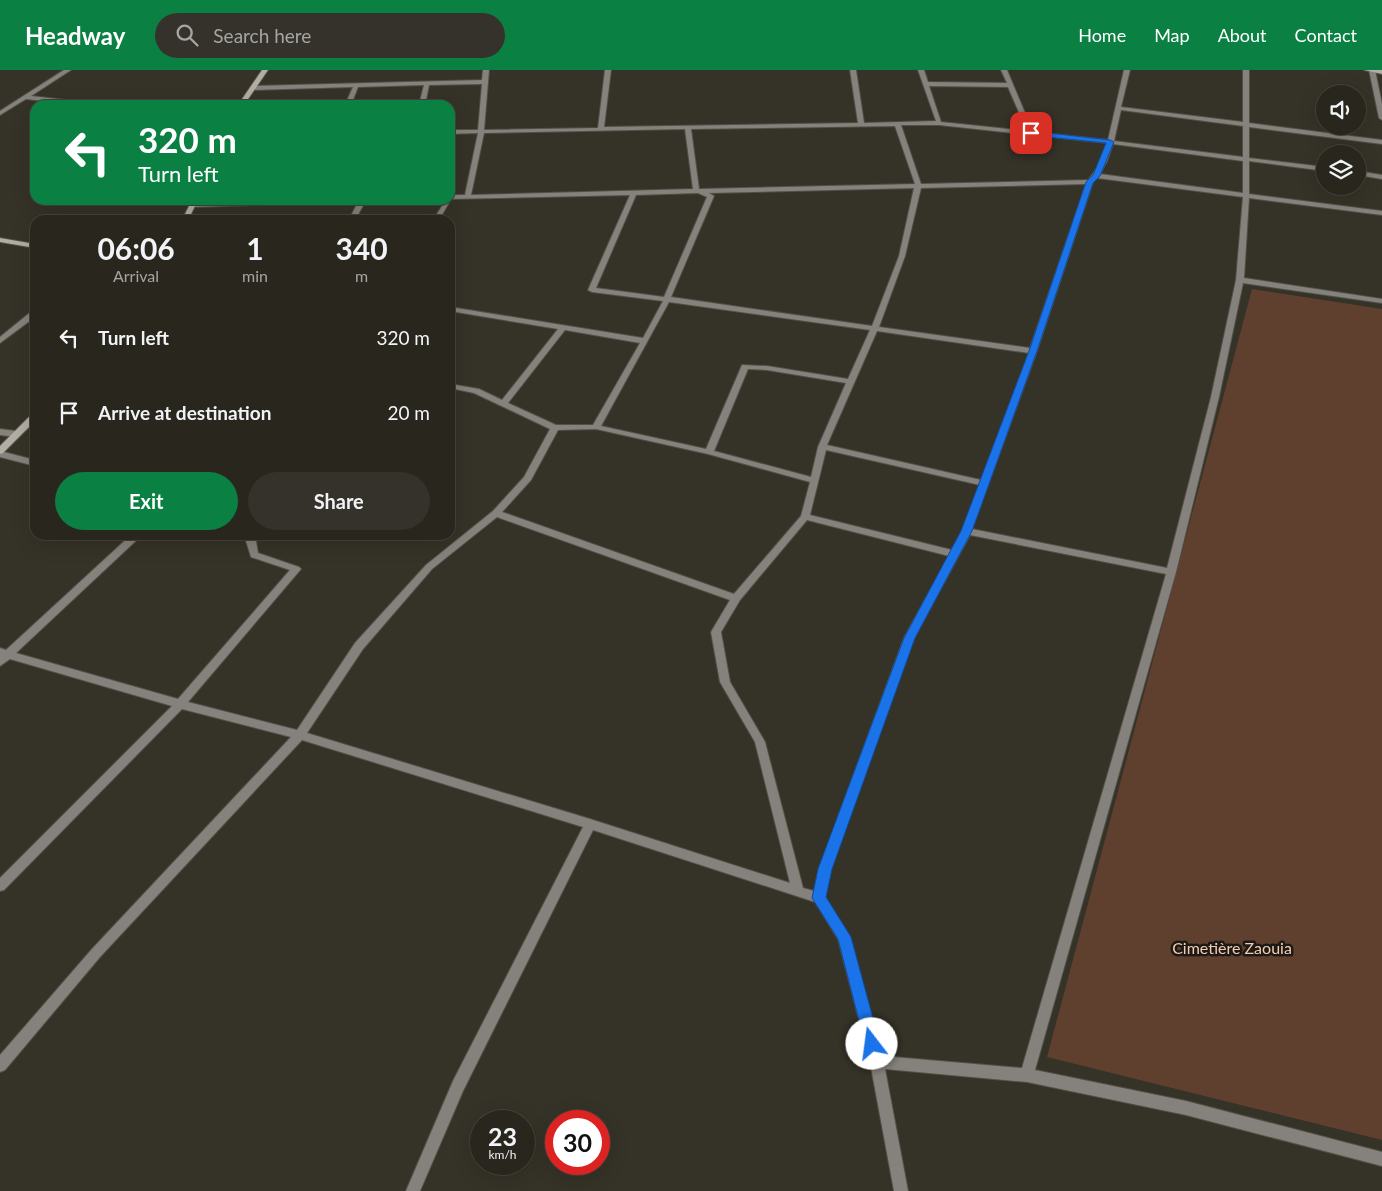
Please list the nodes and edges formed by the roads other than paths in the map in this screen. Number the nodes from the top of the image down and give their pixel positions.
1 (68, 70) edge
2 (265, 70) edge
3 (486, 70) edge
4 (608, 70) edge
5 (854, 70) edge
6 (921, 70) edge
7 (1004, 70) edge
8 (1127, 70) edge
9 (1246, 70) edge
10 (1367, 70) edge
11 (1372, 70) edge
12 (1382, 72) edge
13 (484, 82) junction
14 (427, 84) junction
15 (925, 84) junction
16 (1011, 85) junction
17 (356, 86) junction
18 (254, 88) junction
19 (25, 97) junction
20 (50, 100) edge
21 (245, 100) edge
22 (350, 100) edge
23 (423, 100) edge
24 (1117, 108) junction
25 (0, 113) edge
26 (1382, 118) edge
27 (897, 123) junction
28 (861, 124) junction
29 (939, 124) junction
30 (1247, 125) junction
31 (688, 126) junction
32 (601, 129) junction
33 (481, 131) junction
34 (455, 132) edge
35 (1031, 133) junction
36 (1110, 142) junction
37 (1382, 142) edge
38 (1246, 158) junction
39 (1316, 168) edge
40 (1366, 175) edge
41 (1382, 177) edge
42 (1093, 179) junction
43 (918, 185) junction
44 (696, 190) junction
45 (634, 192) junction
46 (1246, 195) junction
47 (468, 196) junction
48 (455, 197) edge
49 (1382, 213) edge
50 (0, 240) edge
51 (30, 245) edge
52 (1240, 280) junction
53 (667, 299) junction
54 (1382, 300) edge
55 (455, 310) edge
56 (30, 317) edge
57 (563, 327) junction
58 (875, 328) junction
59 (645, 341) junction
60 (0, 342) edge
61 (1033, 351) junction
62 (852, 382) junction
63 (455, 387) edge
64 (503, 404) junction
65 (30, 421) edge
66 (596, 427) junction
67 (555, 428) junction
68 (0, 432) edge
69 (16, 434) junction
70 (822, 447) junction
71 (0, 452) edge
72 (709, 452) junction
73 (30, 461) edge
74 (815, 481) junction
75 (984, 483) junction
76 (496, 513) junction
77 (805, 517) junction
78 (967, 531) junction
79 (131, 540) edge
80 (252, 540) edge
81 (955, 554) junction
82 (1171, 572) junction
83 (736, 598) junction
84 (3, 656) edge
85 (180, 704) junction
86 (300, 735) junction
87 (590, 824) junction
88 (0, 886) edge
89 (798, 890) junction
90 (819, 898) junction
91 (877, 1062) junction
92 (0, 1065) edge
93 (1027, 1075) junction
94 (1382, 1159) edge
95 (413, 1191) edge
96 (901, 1191) edge

1 - 19 street
2 - 18 main road
3 - 13 street
4 - 32 street
5 - 28 street
6 - 15 street
7 - 16 street
8 - 24 street
9 - 30 street
10 - 11 main road
11 - 12 main road
11 - 26 street
13 - 14 street
13 - 33 street
14 - 17 street
14 - 23 street
15 - 16 street
15 - 29 street
16 - 35 street
17 - 18 street
17 - 22 street
18 - 21 main road
19 - 20 street
19 - 25 street
24 - 30 street
24 - 36 street
27 - 28 street
27 - 29 street
27 - 43 street
28 - 31 street
29 - 35 street
30 - 37 street
30 - 38 street
31 - 32 street
31 - 44 street
32 - 33 street
33 - 34 street
33 - 47 street
35 - 36 street
36 - 38 street
36 - 42 street
38 - 39 street
38 - 46 street
40 - 41 street
42 - 43 street
42 - 46 street
42 - 61 street
43 - 44 street
43 - 58 street
44 - 45 street
44 - 53 street
45 - 47 street
45 - 53 street
46 - 49 street
46 - 52 street
47 - 48 street
50 - 51 main road
52 - 54 street
52 - 82 street
53 - 58 street
53 - 59 street
55 - 57 street
56 - 60 street
57 - 59 street
57 - 64 street
58 - 61 street
58 - 62 street
59 - 66 street
61 - 75 street
62 - 70 street
62 - 72 street
63 - 64 street
64 - 67 street
65 - 69 main road
66 - 67 street
66 - 72 street
67 - 76 street
68 - 69 street
69 - 71 main road
70 - 74 street
70 - 75 street
71 - 73 street
72 - 74 street
74 - 77 street
75 - 78 street
76 - 83 street
76 - 86 street
77 - 81 street
77 - 83 street
78 - 81 street
78 - 82 street
79 - 84 street
80 - 85 street
81 - 90 street
82 - 93 street
83 - 89 street
84 - 85 street
85 - 86 street
85 - 88 street
86 - 87 street
86 - 92 street
87 - 89 street
87 - 95 street
89 - 90 street
90 - 91 street
91 - 93 street
91 - 96 street
93 - 94 street

